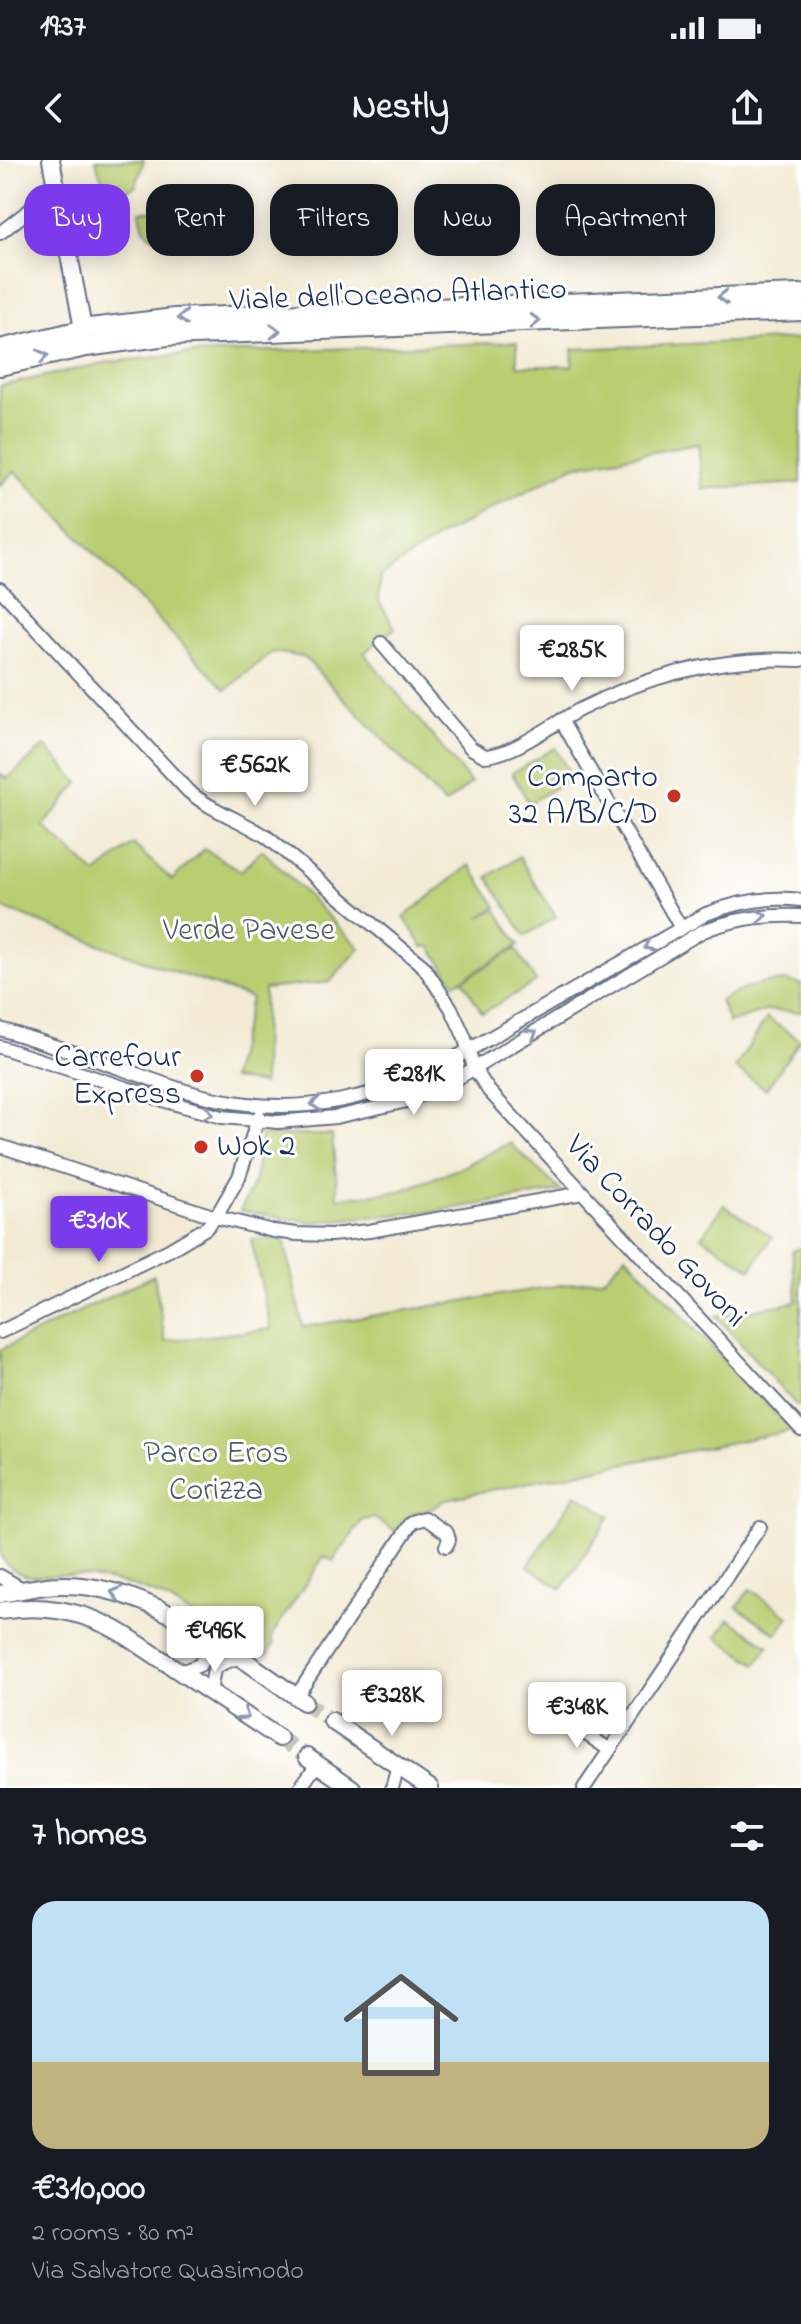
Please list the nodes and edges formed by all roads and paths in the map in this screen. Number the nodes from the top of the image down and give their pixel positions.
1 (51, 160) edge
2 (54, 184) edge
3 (24, 214) edge
4 (0, 233) edge
5 (68, 256) edge
6 (801, 294) edge
7 (801, 311) edge
8 (84, 338) junction
9 (0, 349) edge
10 (0, 366) edge
11 (0, 589) edge
12 (381, 643) dead end
13 (801, 660) edge
14 (561, 720) junction
15 (801, 900) edge
16 (801, 916) edge
17 (681, 928) junction
18 (0, 1029) edge
19 (29, 1038) junction
20 (0, 1047) edge
21 (469, 1050) junction
22 (24, 1055) junction
23 (474, 1068) junction
24 (260, 1105) junction
25 (258, 1121) junction
26 (0, 1146) edge
27 (583, 1193) junction
28 (216, 1217) junction
29 (0, 1332) edge
30 (800, 1425) edge
31 (760, 1527) dead end
32 (446, 1546) dead end
33 (0, 1576) edge
34 (24, 1590) junction
35 (0, 1594) edge
36 (0, 1611) edge
37 (207, 1636) junction
38 (238, 1658) junction
39 (180, 1672) junction
40 (210, 1692) junction
41 (300, 1699) joint
42 (565, 1720) dead end
43 (332, 1721) tunnel mouth
44 (279, 1738) tunnel mouth
45 (610, 1750) junction
46 (312, 1760) joint
47 (398, 1766) junction
48 (300, 1788) edge
49 (352, 1788) edge
50 (392, 1788) edge
51 (429, 1788) edge
52 (584, 1788) edge

1 - 2 street
3 - 4 street
5 - 8 street
6 -> 8 main road, Viale dell'Oceano Atlantico
8 -> 7 main road, Viale dell'Oceano Atlantico
8 - 9 main road, Viale dell'Oceano Atlantico
10 -> 8 main road, Viale dell'Oceano Atlantico
11 - 21 street
12 - 14 street
13 - 14 street
14 - 17 street
15 - 17 street
23 -> 16 street
17 -> 21 street
18 - 19 street
19 - 22 street
19 - 24 street
20 - 22 street
21 - 23 street
21 -> 24 street
22 -> 25 street
23 - 25 street
23 - 27 street, Via Corrado Govoni
24 - 25 street
25 - 28 street
26 - 28 street
27 - 28 street
27 - 30 street, Via Corrado Govoni
28 - 29 street
31 - 45 street
32 - 41 street
33 - 34 street
34 - 35 street
37 -> 34 street
36 - 39 street
37 - 38 street
37 - 39 street
38 - 40 street
38 - 41 street
39 - 40 street
40 -> 44 street
42 - 45 street
43 - 47 street
45 - 52 street
46 - 48 street
46 - 49 street
47 - 50 street
47 - 51 street

